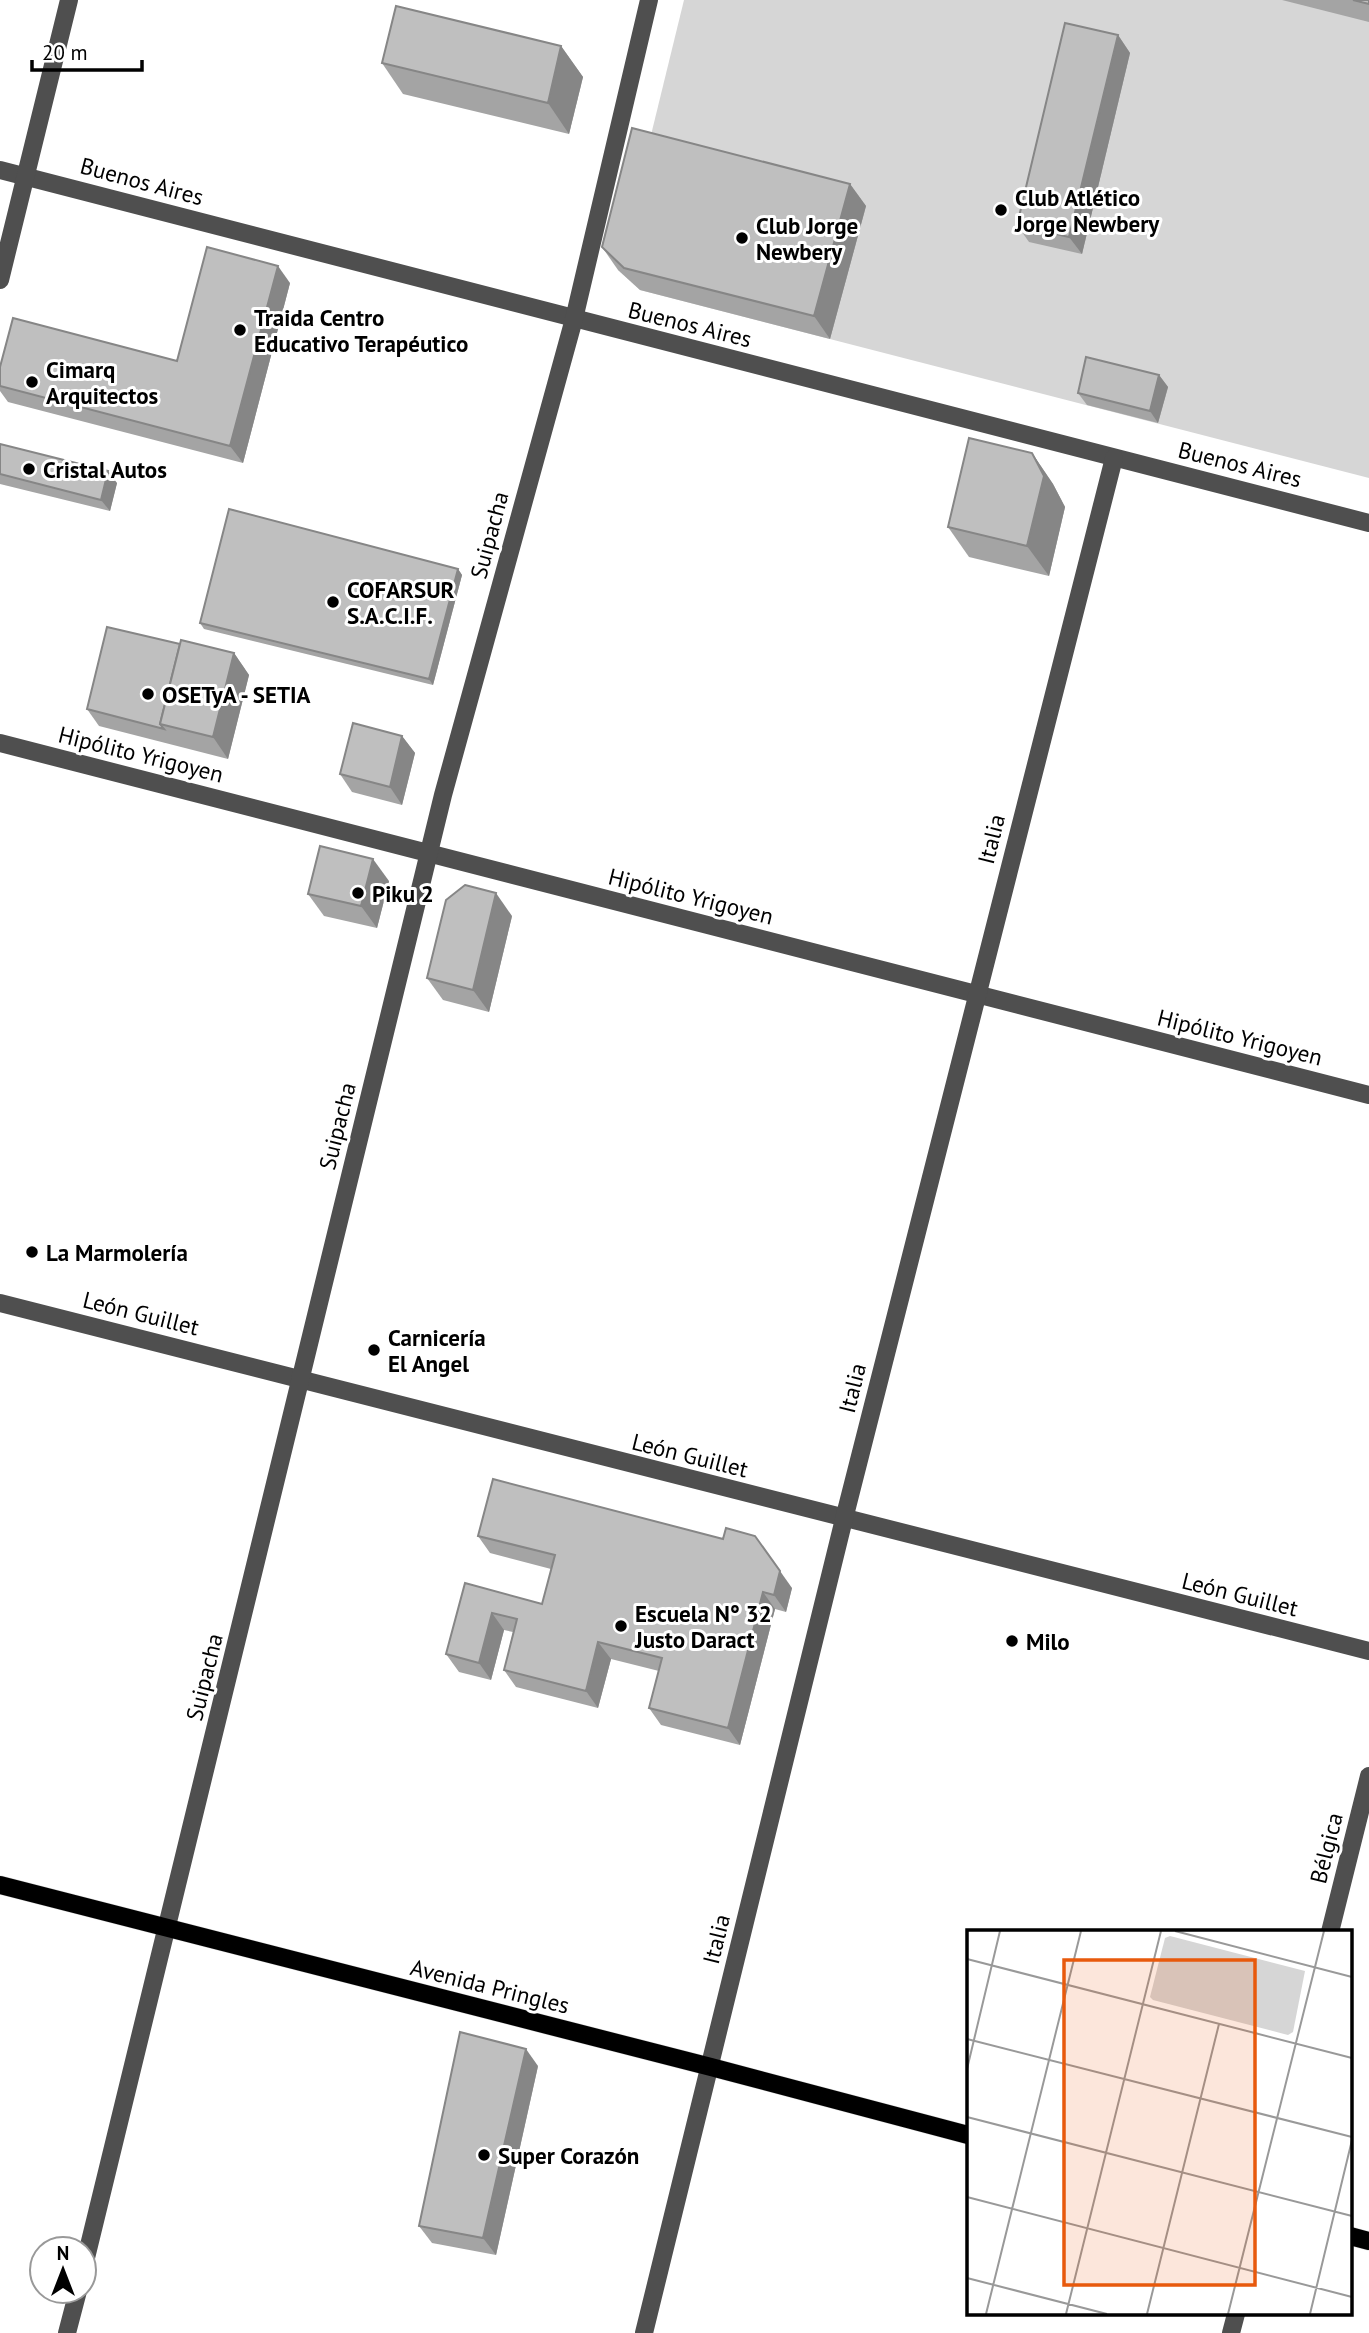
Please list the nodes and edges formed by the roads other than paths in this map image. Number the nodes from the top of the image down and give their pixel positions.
1 (69, 0) edge
2 (649, 0) edge
3 (0, 170) edge
4 (26, 177) junction
5 (0, 280) edge
6 (574, 319) junction
7 (1114, 458) junction
8 (1369, 523) edge
9 (0, 743) edge
10 (429, 854) junction
11 (977, 995) junction
12 (1369, 1095) edge
13 (0, 1303) edge
14 (300, 1380) junction
15 (844, 1519) junction
16 (1369, 1651) edge
17 (1369, 1776) edge
18 (0, 1885) edge
19 (167, 1930) junction
20 (1330, 1930) edge
21 (710, 2067) junction
22 (967, 2135) edge
23 (92, 2235) edge
24 (1352, 2237) edge
25 (1369, 2241) edge
26 (74, 2305) edge
27 (1235, 2316) edge
28 (67, 2333) edge
29 (644, 2333) edge
30 (1231, 2333) edge

1 - 4 street
2 - 6 street, Suipacha
3 - 4 street, Buenos Aires
4 - 5 street
4 - 6 street, Buenos Aires
6 - 7 street, Buenos Aires
6 - 10 street, Suipacha
7 - 8 street, Buenos Aires
7 - 11 street, Italia
9 - 10 street, Hipólito Yrigoyen
10 - 11 street, Hipólito Yrigoyen
10 - 14 street, Suipacha
11 - 12 street, Hipólito Yrigoyen
11 - 15 street, Italia
13 - 14 street, León Guillet
14 - 15 street, León Guillet
14 - 19 street, Suipacha
15 - 16 street, León Guillet
15 - 21 street, Italia
17 - 20 street, Bélgica
18 - 19 main road, Avenida Pringles
19 - 21 main road, Avenida Pringles
19 - 23 street, Suipacha
21 - 22 main road, Avenida Pringles
21 - 29 street, Italia
24 - 25 main road
26 - 28 street
27 - 30 street

